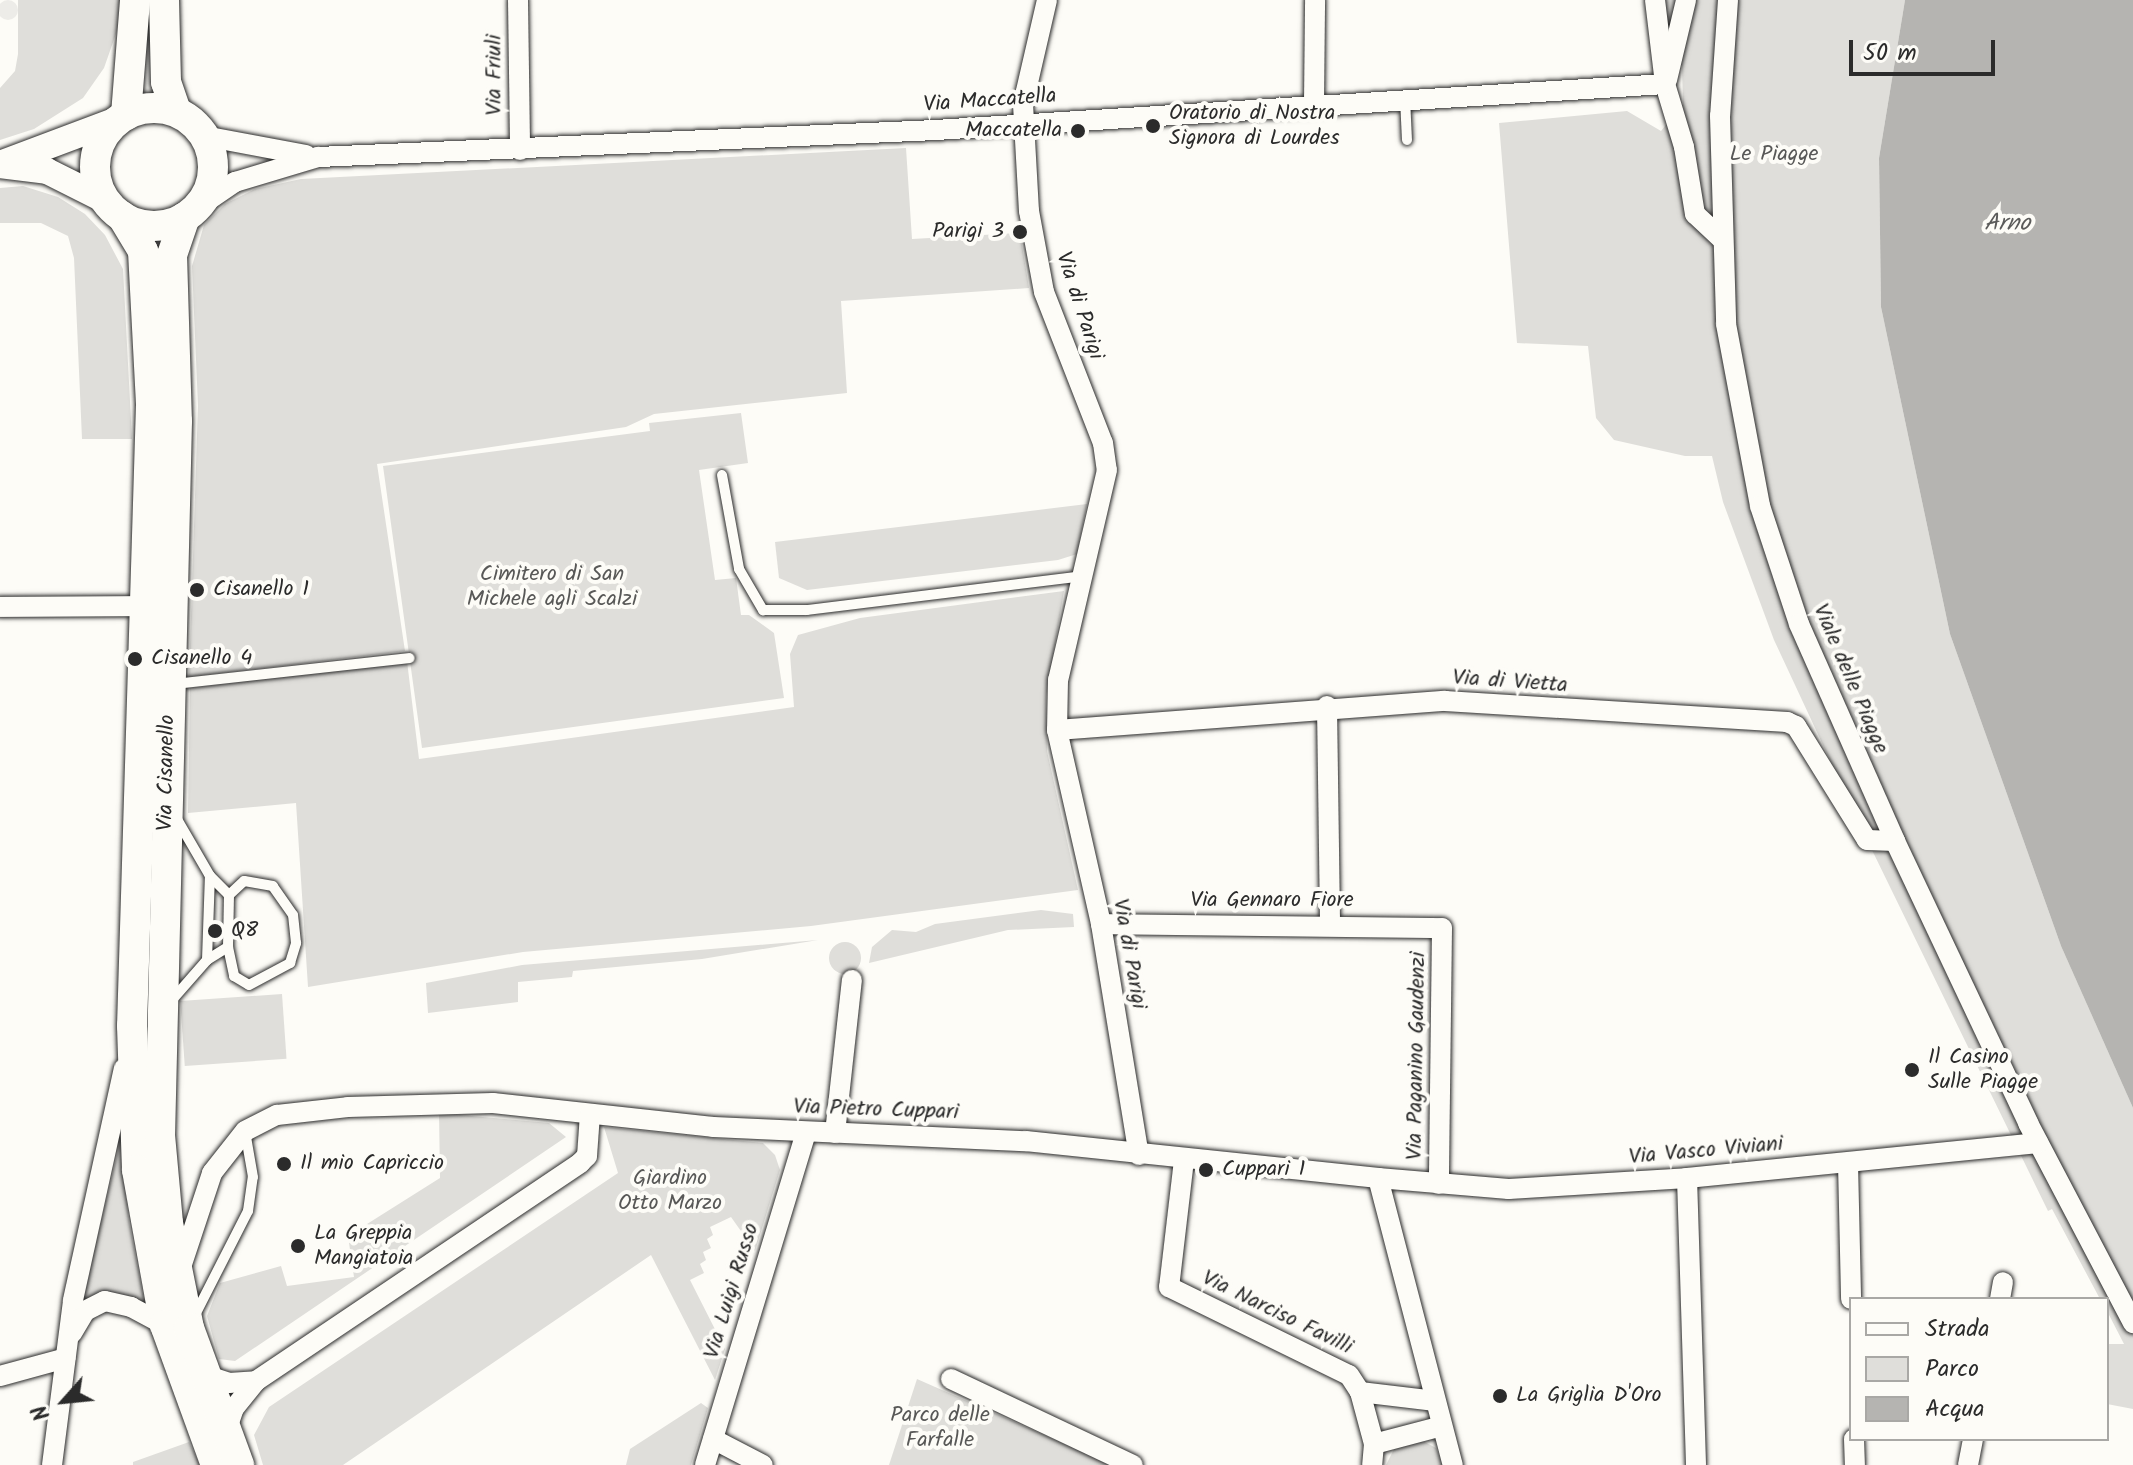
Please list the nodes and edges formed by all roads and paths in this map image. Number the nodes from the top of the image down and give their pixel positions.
1 (135, 0) edge
2 (164, 0) edge
3 (518, 0) edge
4 (1047, 0) edge
5 (1315, 0) edge
6 (1655, 0) edge
7 (1686, 0) edge
8 (1728, 0) edge
9 (1665, 84) junction
10 (1405, 97) junction
11 (1314, 103) junction
12 (176, 111) junction
13 (123, 117) junction
14 (1023, 123) junction
15 (204, 136) junction
16 (1407, 140) dead end
17 (520, 150) junction
18 (318, 157) junction
19 (0, 165) edge
20 (113, 208) junction
21 (190, 214) junction
22 (1721, 238) junction
23 (722, 475) dead end
24 (1085, 575) junction
25 (146, 606) junction
26 (0, 607) edge
27 (410, 658) dead end
28 (169, 685) junction
29 (1327, 706) junction
30 (1057, 730) junction
31 (166, 802) junction
32 (1895, 841) junction
33 (210, 876) junction
34 (229, 895) junction
35 (1101, 924) junction
36 (1330, 926) junction
37 (1442, 928) joint
38 (228, 947) junction
39 (207, 960) junction
40 (852, 980) dead end
41 (146, 1024) junction
42 (590, 1114) junction
43 (245, 1131) junction
44 (806, 1132) junction
45 (835, 1133) junction
46 (2038, 1143) junction
47 (1139, 1155) junction
48 (1184, 1160) junction
49 (1848, 1163) junction
50 (1378, 1178) junction
51 (1687, 1178) junction
52 (1439, 1184) junction
53 (178, 1278) junction
54 (1851, 1297) edge
55 (2133, 1323) edge
56 (177, 1326) junction
57 (68, 1350) junction
58 (202, 1374) junction
59 (0, 1376) edge
60 (951, 1379) dead end
61 (256, 1381) junction
62 (1360, 1392) junction
63 (1435, 1401) junction
64 (1442, 1426) junction
65 (226, 1431) junction
66 (713, 1439) junction
67 (1854, 1441) edge
68 (1973, 1441) edge
69 (1373, 1455) edge
70 (52, 1465) edge
71 (216, 1465) edge
72 (239, 1465) edge
73 (705, 1465) edge
74 (763, 1465) edge
75 (1133, 1465) edge
76 (1453, 1465) edge
77 (1696, 1465) edge
78 (1855, 1465) edge
79 (1968, 1465) edge

1 - 13 main road
2 - 12 main road
3 - 17 street, Via Friuli
4 - 14 street, Via di Parigi
5 - 11 street
6 - 9 street
7 - 9 street
8 - 22 street, Viale delle Piagge
9 - 10 street, Via Maccatella
9 - 22 street
10 - 11 street, Via Maccatella
10 - 16 lane
11 - 14 street, Via Maccatella
12 - 13 main road
12 - 15 main road
13 - 19 street
13 - 20 main road
14 - 17 street, Via Maccatella
14 - 24 street, Via di Parigi
15 - 18 street, Via Maccatella
15 - 21 main road
17 - 18 street, Via Maccatella
18 - 21 street, Via Maccatella
19 - 20 street
20 - 21 main road
20 - 25 main road, Via Cisanello
21 - 28 main road, Via Cisanello
22 - 32 street, Viale delle Piagge
23 - 24 lane
24 - 30 street, Via di Parigi
25 - 26 street
25 - 41 main road, Via Cisanello
27 - 28 lane
28 - 31 main road, Via Cisanello
29 - 30 street, Via di Vietta
29 - 32 street, Via di Vietta
29 - 36 street
30 - 35 street, Via di Parigi
31 - 33 lane
31 - 41 main road, Via Cisanello
32 - 46 street, Viale delle Piagge
33 - 34 lane
33 - 39 lane
34 - 38 lane
34 - 38 lane
35 - 36 street, Via Gennaro Fiore
35 - 47 street, Via di Parigi
36 - 37 street, Via Gennaro Fiore
37 - 52 street, Via Paganino Gaudenzi
38 - 39 lane
39 - 41 lane
40 - 45 street
41 - 53 main road, Via Cisanello
41 - 56 main road, Via Cisanello
41 - 57 street, Via Cisanello
42 - 43 street, Via Pietro Cuppari
42 - 44 street, Via Pietro Cuppari
42 - 61 street
43 - 53 street, Via Pietro Cuppari
43 - 56 lane
44 - 45 street, Via Pietro Cuppari
44 - 66 street, Via Luigi Russo
45 - 47 street, Via Pietro Cuppari
46 - 49 street, Via Vasco Viviani
46 - 55 street, Viale delle Piagge
47 - 48 street, Via Pietro Cuppari
48 - 50 street, Via Pietro Cuppari
48 - 62 street, Via Narciso Favilli
49 - 51 street, Via Vasco Viviani
49 - 54 street
50 - 52 street, Via Vasco Viviani
50 - 63 street
51 - 52 street, Via Vasco Viviani
51 - 77 street
53 - 56 main road, Via Cisanello
56 - 57 street, Via Cisanello
56 - 58 main road
56 - 71 main road
57 - 59 street
57 - 70 street, Via Cisanello
58 - 61 street
58 - 65 main road
60 - 75 street
61 - 65 street
62 - 63 street
62 - 69 street
63 - 64 street
64 - 69 street
64 - 76 street
65 - 72 main road
66 - 73 street, Via Luigi Russo
66 - 74 street
67 - 78 street
68 - 79 street

